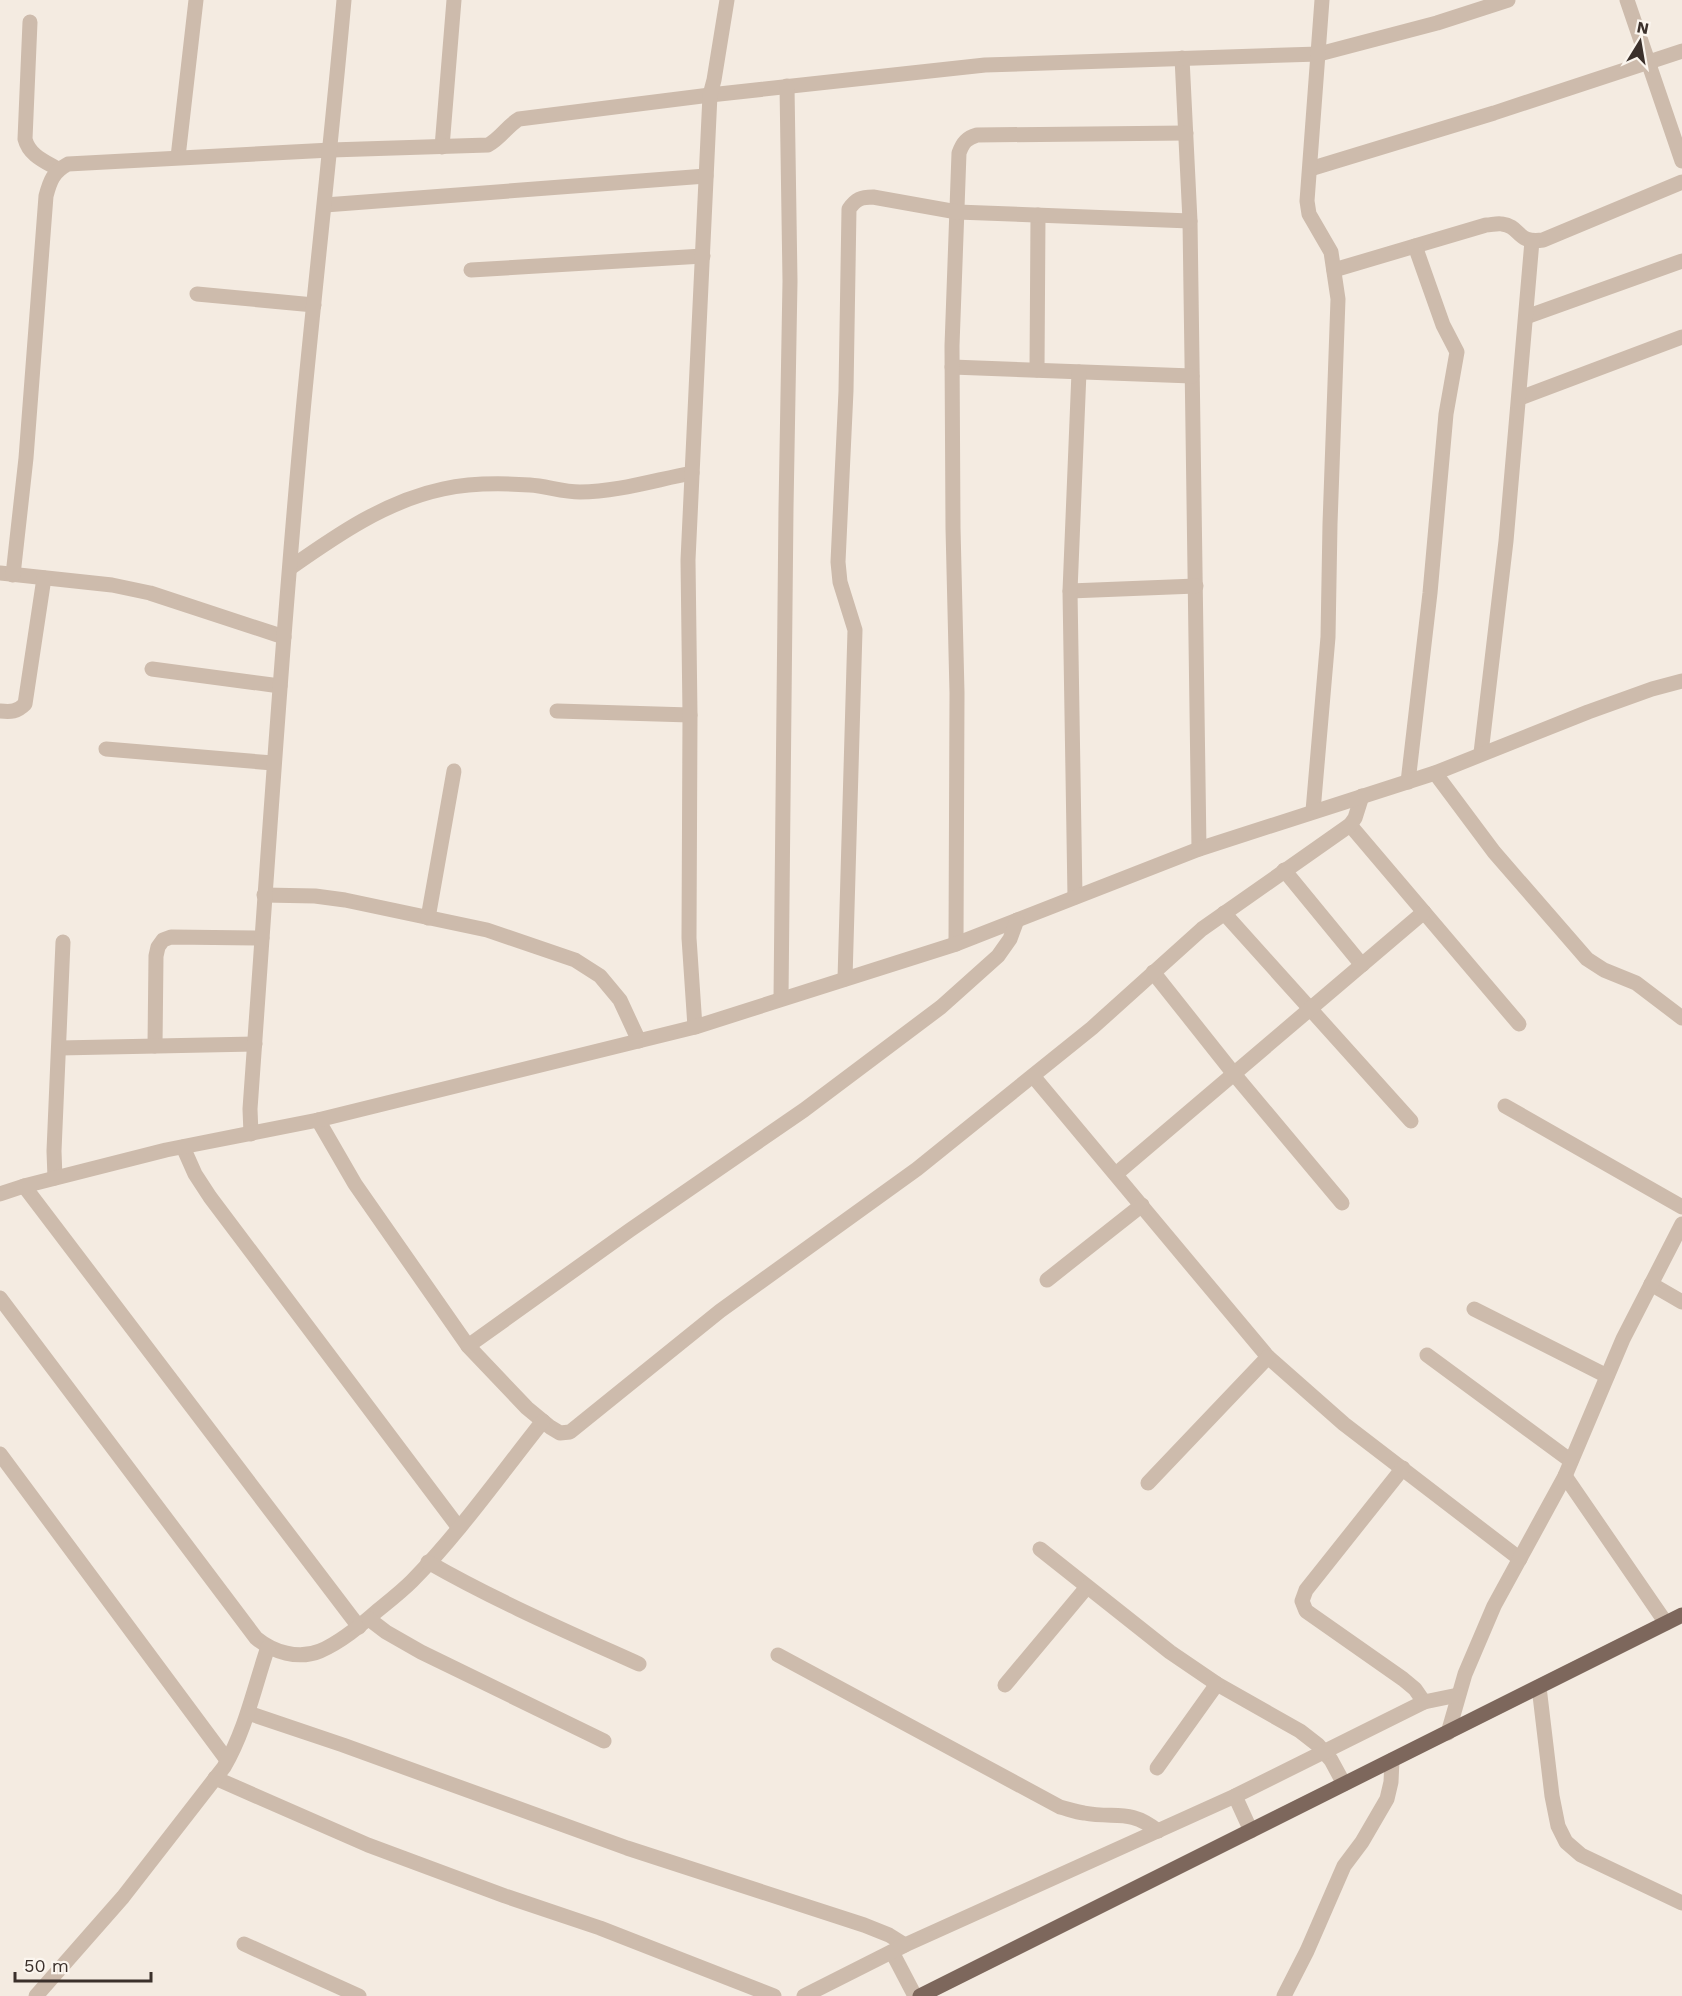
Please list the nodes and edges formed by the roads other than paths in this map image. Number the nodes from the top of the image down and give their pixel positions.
1 (196, 0) edge
2 (344, 0) edge
3 (454, 0) edge
4 (727, 0) edge
5 (1322, 0) edge
6 (1506, 0) edge
7 (1627, 0) edge
8 (30, 22) dead end
9 (1682, 51) edge
10 (1318, 54) junction
11 (1182, 58) junction
12 (1648, 62) junction
13 (787, 86) junction
14 (710, 94) junction
15 (1186, 133) junction
16 (442, 147) junction
17 (331, 150) junction
18 (178, 157) junction
19 (1682, 161) edge
20 (58, 169) junction
21 (1310, 169) junction
22 (706, 176) junction
23 (1682, 182) edge
24 (325, 205) junction
25 (957, 212) junction
26 (1038, 215) junction
27 (1190, 220) junction
28 (1532, 241) junction
29 (1415, 246) junction
30 (703, 256) junction
31 (1682, 261) edge
32 (471, 270) dead end
33 (1334, 270) junction
34 (197, 294) dead end
35 (314, 305) junction
36 (1526, 317) junction
37 (1682, 337) edge
38 (952, 367) junction
39 (1037, 370) junction
40 (1079, 372) junction
41 (1192, 376) junction
42 (1520, 398) junction
43 (692, 473) junction
44 (290, 568) junction
45 (6, 574) edge
46 (44, 578) junction
47 (1196, 586) junction
48 (1070, 591) junction
49 (284, 637) junction
50 (152, 669) dead end
51 (1682, 681) edge
52 (280, 686) junction
53 (0, 711) edge
54 (557, 711) dead end
55 (690, 715) junction
56 (106, 748) dead end
57 (1481, 753) junction
58 (273, 763) junction
59 (454, 771) dead end
60 (1435, 773) junction
61 (1408, 782) junction
62 (1362, 796) junction
63 (1313, 811) junction
64 (1350, 825) junction
65 (1199, 849) junction
66 (1284, 870) junction
67 (264, 895) junction
68 (1075, 897) junction
69 (1424, 912) junction
70 (1224, 913) junction
71 (428, 918) junction
72 (1017, 920) junction
73 (262, 938) junction
74 (63, 942) dead end
75 (956, 944) junction
76 (1362, 965) junction
77 (1153, 972) junction
78 (845, 979) junction
79 (781, 999) junction
80 (1310, 1009) junction
81 (1682, 1018) edge
82 (1520, 1024) dead end
83 (695, 1027) junction
84 (639, 1041) junction
85 (255, 1044) junction
86 (155, 1046) junction
87 (58, 1048) junction
88 (1234, 1074) junction
89 (1033, 1076) junction
90 (1506, 1106) dead end
91 (318, 1120) junction
92 (1411, 1121) dead end
93 (251, 1134) junction
94 (183, 1147) junction
95 (1116, 1174) junction
96 (55, 1178) junction
97 (24, 1186) junction
98 (0, 1194) edge
99 (1342, 1203) dead end
100 (1142, 1205) junction
101 (1682, 1207) edge
102 (1681, 1227) edge
103 (1047, 1280) dead end
104 (1651, 1284) junction
105 (0, 1298) edge
106 (1682, 1302) edge
107 (1474, 1309) dead end
108 (468, 1346) junction
109 (1427, 1355) dead end
110 (1268, 1357) junction
111 (1607, 1376) junction
112 (543, 1421) junction
113 (0, 1454) edge
114 (1571, 1461) junction
115 (1403, 1468) junction
116 (1565, 1476) junction
117 (1148, 1483) dead end
118 (459, 1528) junction
119 (1040, 1549) dead end
120 (1520, 1559) junction
121 (428, 1562) junction
122 (1087, 1587) junction
123 (1682, 1615) edge
124 (364, 1623) junction
125 (1666, 1623) junction
126 (268, 1647) junction
127 (778, 1655) dead end
128 (639, 1664) dead end
129 (1217, 1684) junction
130 (1005, 1685) dead end
131 (1539, 1687) junction
132 (1458, 1695) junction
133 (1424, 1702) junction
134 (248, 1713) junction
135 (1448, 1732) junction
136 (604, 1741) dead end
137 (1324, 1752) junction
138 (227, 1760) junction
139 (1392, 1760) junction
140 (1157, 1768) dead end
141 (214, 1778) junction
142 (1344, 1784) junction
143 (1234, 1796) junction
144 (1158, 1831) junction
145 (1251, 1831) junction
146 (1682, 1903) edge
147 (244, 1944) dead end
148 (898, 1948) junction
149 (36, 1996) edge
150 (358, 1996) edge
151 (774, 1996) edge
152 (804, 1996) edge
153 (918, 1996) edge
154 (1284, 1996) edge

1 - 18 street
2 - 17 street
3 - 16 street
4 - 14 street
5 - 10 street
6 - 10 street
7 - 12 street
8 - 20 street
9 - 12 street
10 - 11 street
10 - 21 street
11 - 13 street
11 - 15 street
12 - 19 street
12 - 21 street
13 - 14 street
13 - 79 street
14 - 16 street
14 - 22 street
15 - 25 street
15 - 27 street
16 - 17 street
17 - 18 street
17 - 24 street
18 - 20 street
20 - 45 street
21 - 33 street
22 - 24 street
22 - 30 street
23 - 28 street
24 - 35 street
25 - 26 street
25 - 38 street
25 - 78 street
26 - 27 street
26 - 39 street
27 - 41 street
28 - 29 street
28 - 36 street
29 - 33 street
29 - 61 street
30 - 32 street
30 - 43 street
31 - 36 street
33 - 63 street
34 - 35 street
35 - 44 street
36 - 42 street
37 - 42 street
38 - 39 street
38 - 75 street
39 - 40 street
40 - 41 street
40 - 48 street
41 - 47 street
42 - 57 street
43 - 44 street
43 - 55 street
44 - 49 street
45 - 46 street
46 - 49 street
46 - 53 street
47 - 48 street
47 - 65 street
48 - 68 street
49 - 52 street
50 - 52 street
51 - 57 street
52 - 58 street
54 - 55 street
55 - 83 street
56 - 58 street
57 - 60 street
58 - 67 street
59 - 71 street
60 - 61 street
60 - 81 street
61 - 62 street
62 - 63 street
62 - 64 street
63 - 65 street
64 - 66 street
64 - 69 street
65 - 68 street
66 - 70 street
66 - 76 street
67 - 71 street
67 - 73 street
68 - 72 street
69 - 76 street
69 - 82 street
70 - 77 street
70 - 80 street
71 - 84 street
72 - 75 street
72 - 108 street
73 - 85 street
73 - 86 street
74 - 87 street
75 - 78 street
76 - 80 street
77 - 88 street
77 - 89 street
78 - 79 street
79 - 83 street
80 - 88 street
80 - 92 street
83 - 84 street
84 - 91 street
85 - 86 street
85 - 93 street
86 - 87 street
87 - 96 street
88 - 95 street
88 - 99 street
89 - 95 street
89 - 112 street
90 - 101 street
91 - 93 street
91 - 108 street
93 - 94 street
94 - 96 street
94 - 118 street
95 - 100 street
96 - 97 street
97 - 98 street
97 - 124 street
100 - 103 street
100 - 110 street
102 - 104 street
104 - 106 street
104 - 111 street
105 - 126 street
107 - 111 street
108 - 112 street
109 - 114 street
110 - 115 street
110 - 117 street
111 - 114 street
112 - 118 street
113 - 138 street
114 - 116 street
115 - 120 street
115 - 133 street
116 - 120 street
116 - 125 street
118 - 121 street
119 - 122 street
120 - 132 street
121 - 124 street
121 - 128 street
122 - 129 street
122 - 130 street
123 - 125 main road
124 - 126 street
124 - 136 street
125 - 131 main road
126 - 134 street
127 - 144 street
129 - 137 street
129 - 140 street
131 - 135 main road
131 - 146 street
132 - 133 street
132 - 135 street
133 - 137 street
134 - 138 street
134 - 148 street
135 - 139 main road
137 - 142 street
137 - 143 street
138 - 141 street
139 - 142 main road
139 - 154 street
141 - 149 street
141 - 151 street
142 - 145 main road
143 - 144 street
143 - 145 street
144 - 148 street
145 - 153 main road
147 - 150 street
148 - 152 street
148 - 153 street

